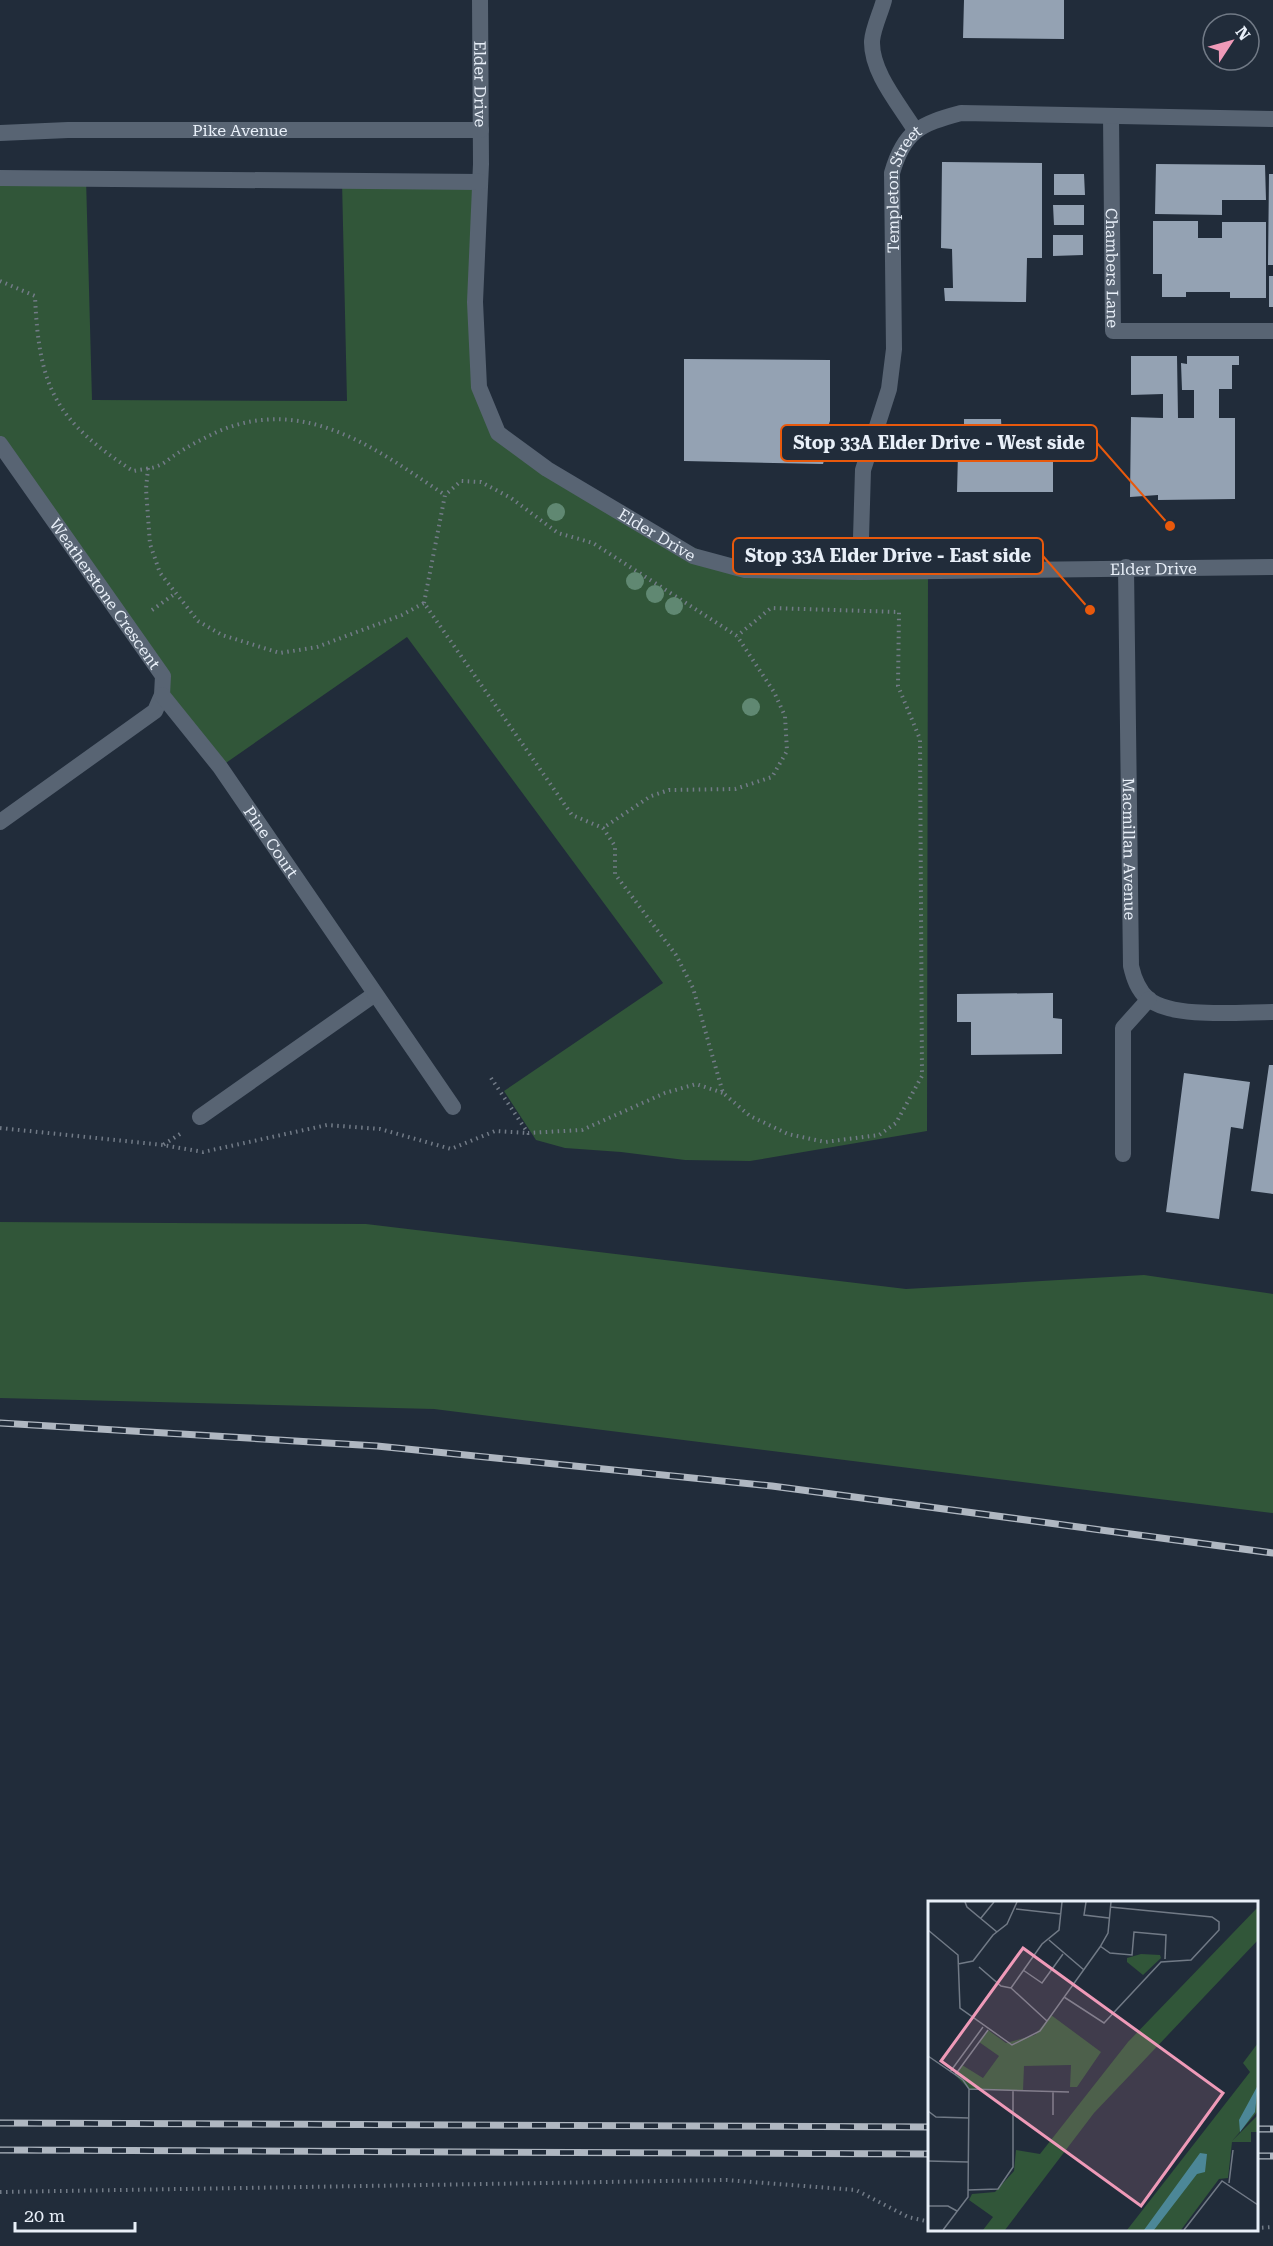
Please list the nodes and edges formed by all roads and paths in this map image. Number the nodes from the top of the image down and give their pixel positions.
1 (480, 0) edge
2 (884, 0) edge
3 (1111, 116) junction
4 (1273, 119) edge
5 (481, 130) junction
6 (915, 130) junction
7 (0, 133) edge
8 (0, 178) edge
9 (480, 182) junction
10 (0, 281) edge
11 (1273, 331) edge
12 (0, 444) edge
13 (148, 468) junction
14 (445, 495) junction
15 (1126, 567) junction
16 (1273, 567) edge
17 (860, 572) junction
18 (176, 593) junction
19 (424, 603) junction
20 (148, 613) dead end
21 (736, 636) junction
22 (162, 695) junction
23 (0, 822) edge
24 (603, 828) junction
25 (375, 994) junction
26 (1149, 999) junction
27 (1273, 1012) edge
28 (491, 1078) dead end
29 (723, 1093) junction
30 (453, 1107) dead end
31 (194, 1123) joint
32 (0, 1128) edge
33 (528, 1133) junction
34 (163, 1145) junction
35 (1123, 1154) dead end
36 (0, 2192) edge
37 (928, 2222) edge

1 - 5 street, Elder Drive
2 - 6 street
3 - 4 street, Templeton Street
3 - 6 street, Templeton Street
3 - 11 street, Chambers Lane
5 - 7 street, Pike Avenue
5 - 9 street, Elder Drive
6 - 17 street, Templeton Street
8 - 9 street
9 - 17 street, Elder Drive
10 - 13 path
12 - 22 street, Weatherstone Crescent
13 - 14 path
13 - 18 path
14 - 19 path
14 - 21 path
15 - 16 street, Elder Drive
15 - 17 street, Elder Drive
15 - 26 street, Macmillan Avenue
18 - 19 path
18 - 20 path
19 - 24 path
21 - 24 path
21 - 29 path
22 - 23 street
22 - 25 street, Pine Court
24 - 29 path
25 - 30 street, Pine Court
25 - 31 street
26 - 27 street
26 - 35 street
28 - 33 path
29 - 33 path
31 - 34 path
32 - 34 path
33 - 34 path
36 - 37 path

